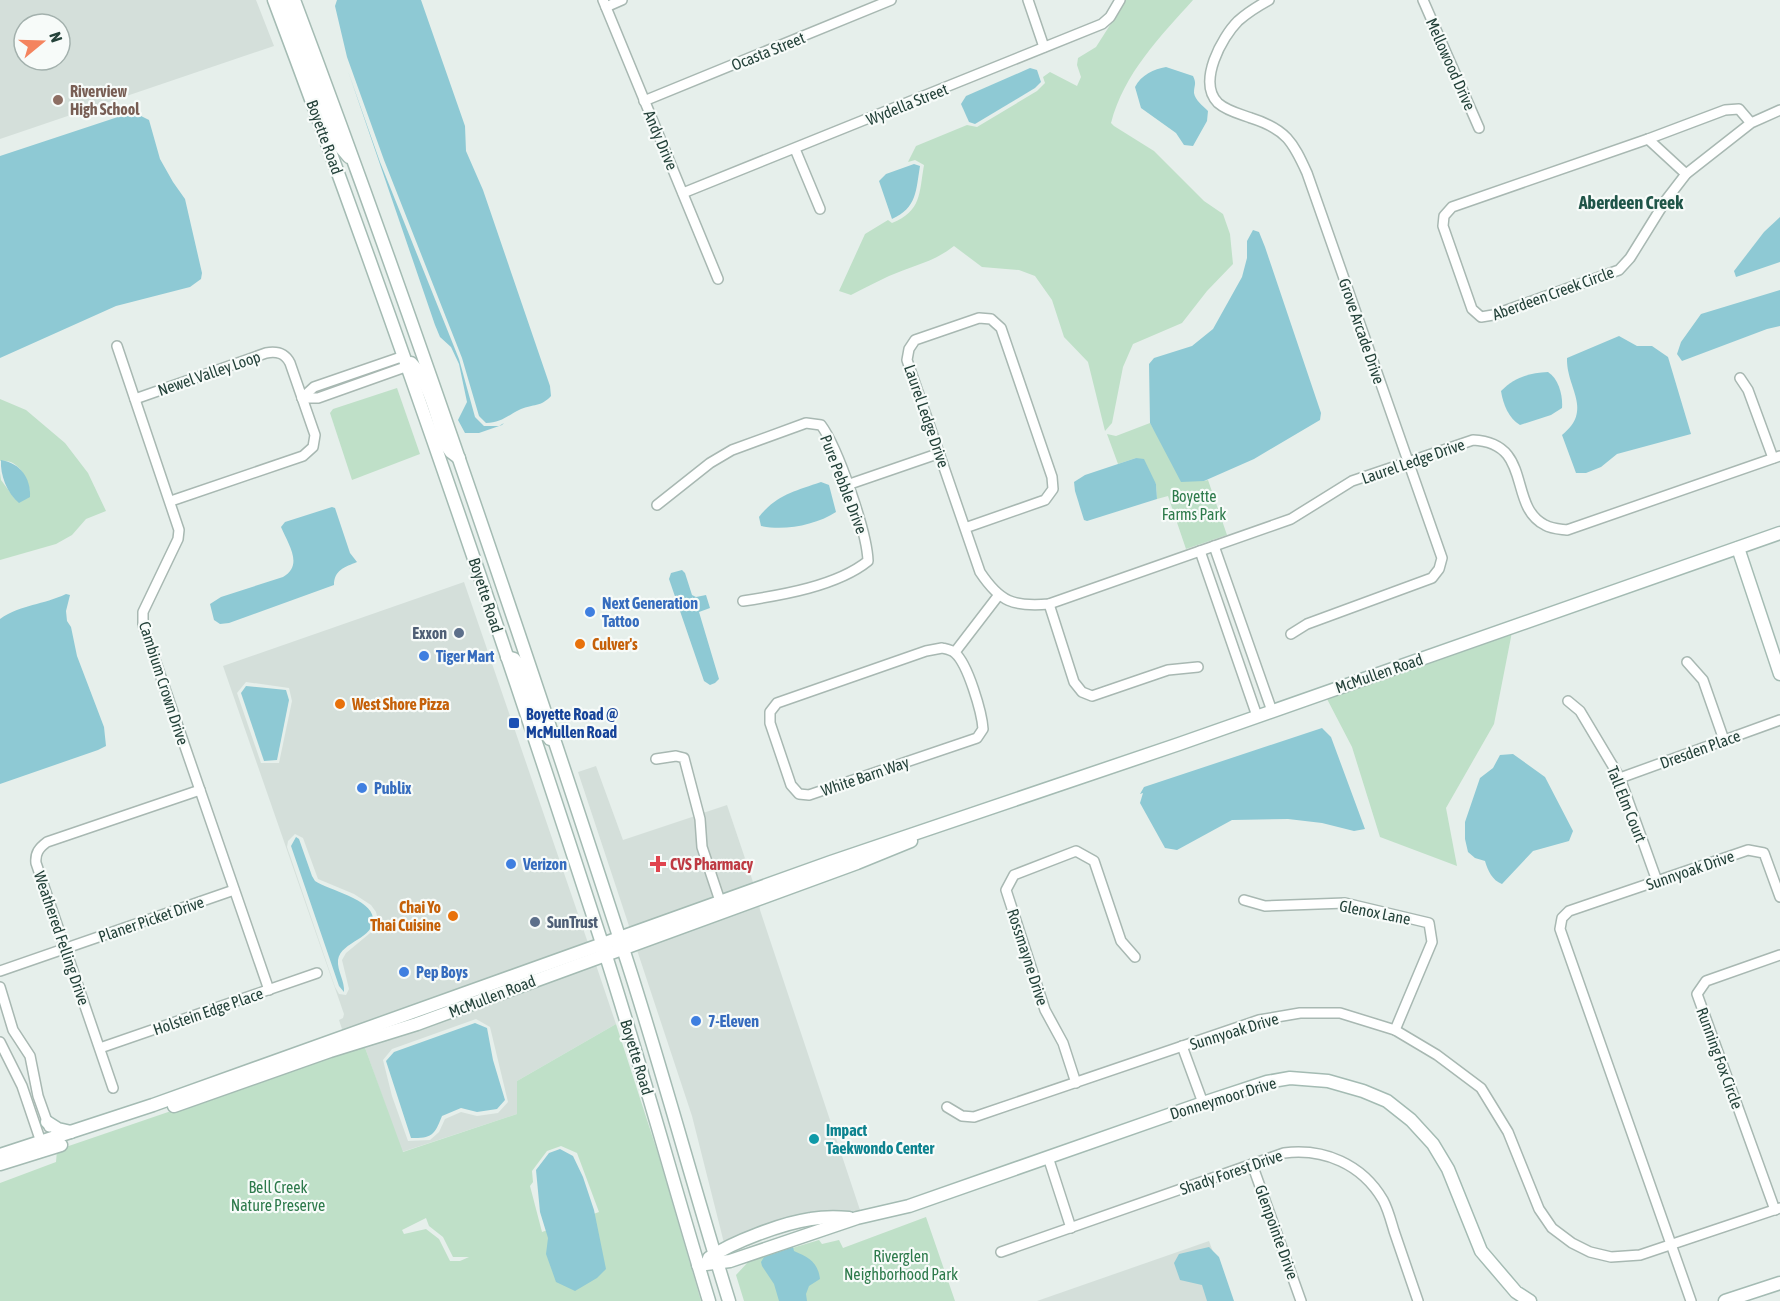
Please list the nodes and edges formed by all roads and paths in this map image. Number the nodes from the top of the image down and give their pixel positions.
1 (274, 0) edge
2 (279, 0) edge
3 (294, 0) edge
4 (622, 0) edge
5 (891, 0) edge
6 (1028, 0) edge
7 (1120, 0) edge
8 (1269, 0) edge
9 (1423, 0) edge
10 (605, 3) edge
11 (1044, 47) junction
12 (644, 101) junction
13 (1780, 110) edge
14 (1751, 123) junction
15 (1479, 128) dead end
16 (1648, 140) junction
17 (795, 149) junction
18 (355, 161) junction
19 (1686, 174) junction
20 (683, 193) junction
21 (820, 209) dead end
22 (718, 279) dead end
23 (117, 346) dead end
24 (406, 360) junction
25 (1740, 378) dead end
26 (302, 398) junction
27 (135, 399) junction
28 (940, 453) junction
29 (1777, 457) edge
30 (460, 459) junction
31 (1408, 461) junction
32 (847, 485) junction
33 (171, 501) junction
34 (657, 505) dead end
35 (965, 528) junction
36 (1780, 533) edge
37 (1214, 546) junction
38 (1738, 548) junction
39 (1200, 551) junction
40 (998, 596) junction
41 (743, 601) dead end
42 (1049, 604) junction
43 (517, 626) junction
44 (1291, 634) dead end
45 (955, 652) junction
46 (507, 657) junction
47 (1687, 662) dead end
48 (1198, 667) dead end
49 (1780, 674) edge
50 (1568, 701) dead end
51 (1272, 711) junction
52 (1257, 716) junction
53 (1780, 720) edge
54 (1724, 740) junction
55 (557, 747) junction
56 (656, 759) dead end
57 (1620, 778) junction
58 (200, 790) junction
59 (897, 843) junction
60 (1657, 881) junction
61 (234, 890) junction
62 (1780, 897) edge
63 (1244, 900) dead end
64 (720, 901) junction
65 (621, 942) junction
66 (65, 948) junction
67 (603, 948) junction
68 (1780, 955) edge
69 (1135, 957) dead end
70 (0, 971) edge
71 (317, 973) dead end
72 (0, 987) edge
73 (269, 990) junction
74 (1395, 1030) junction
75 (0, 1042) edge
76 (1182, 1046) junction
77 (100, 1048) junction
78 (1076, 1083) junction
79 (113, 1088) dead end
80 (1203, 1102) junction
81 (947, 1107) dead end
82 (47, 1122) junction
83 (73, 1132) junction
84 (48, 1144) junction
85 (0, 1155) edge
86 (1048, 1157) junction
87 (0, 1164) edge
88 (1252, 1164) junction
89 (1777, 1209) edge
90 (1071, 1228) junction
91 (1671, 1245) junction
92 (1001, 1252) dead end
93 (716, 1258) junction
94 (698, 1265) junction
95 (1780, 1283) edge
96 (709, 1301) edge
97 (729, 1301) edge
98 (1301, 1301) edge
99 (1418, 1301) edge
100 (1530, 1301) edge
101 (1691, 1301) edge
102 (1725, 1301) edge

1 - 24 street, Boyette Road
2 - 18 street
3 - 18 street, Boyette Road
4 - 10 street
5 - 12 street, Ocasta Street
6 - 11 street
7 - 11 street, Wydella Street
8 - 31 street, Grove Arcade Drive
9 - 15 street, Mellowood Drive
10 - 12 street, Andy Drive
11 - 17 street, Wydella Street
12 - 20 street, Andy Drive
13 - 14 street, Aberdeen Creek Circle
14 - 16 street, Aberdeen Creek Circle
14 - 19 street, Aberdeen Creek Circle
16 - 19 street
16 - 19 street, Aberdeen Creek Circle
17 - 20 street, Wydella Street
17 - 21 street
18 - 30 street, Boyette Road
20 - 22 street, Andy Drive
23 - 27 street, Cambium Crown Drive
24 - 26 street
24 - 30 street
24 - 46 street, Boyette Road
25 - 29 street
26 - 27 street, Newel Valley Loop
26 - 33 street, Newel Valley Loop
27 - 33 street, Cambium Crown Drive
28 - 32 street
28 - 35 street, Laurel Ledge Drive
28 - 35 street, Laurel Ledge Drive
29 - 31 street, Laurel Ledge Drive
30 - 43 street, Boyette Road
31 - 37 street, Laurel Ledge Drive
31 - 44 street, Grove Arcade Drive
32 - 34 street, Pure Pebble Drive
32 - 41 street, Pure Pebble Drive
33 - 58 street, Cambium Crown Drive
35 - 40 street, Laurel Ledge Drive
36 - 38 street, McMullen Road
37 - 39 street, Laurel Ledge Drive
37 - 51 street
38 - 49 street
38 - 51 street, McMullen Road
39 - 42 street, Laurel Ledge Drive
39 - 52 street
40 - 42 street, Laurel Ledge Drive
40 - 45 street
42 - 48 street
43 - 46 street
43 - 55 street, Boyette Road
45 - 45 street, White Barn Way
46 - 55 street
46 - 67 street, Boyette Road
47 - 54 street
50 - 57 street, Tall Elm Court
51 - 52 street, McMullen Road
52 - 59 street, McMullen Road
53 - 54 street, Dresden Place
54 - 57 street, Dresden Place
55 - 65 street, Boyette Road
56 - 64 street
57 - 60 street, Tall Elm Court
58 - 61 street, Cambium Crown Drive
58 - 66 street, Weathered Felling Drive
59 - 64 street, McMullen Road
59 - 65 street, McMullen Road
60 - 62 street, Sunnyoak Drive
60 - 91 street, Sunnyoak Drive
61 - 66 street, Planer Picket Drive
61 - 73 street, Cambium Crown Drive
63 - 74 street, Glenox Lane
64 - 65 street, McMullen Road
65 - 67 street, McMullen Road
65 - 93 street, Boyette Road
66 - 70 street, Planer Picket Drive
66 - 77 street, Weathered Felling Drive
67 - 83 street, McMullen Road
67 - 84 street, McMullen Road
67 - 94 street, Boyette Road
68 - 89 street, Running Fox Circle
69 - 78 street, Rossmayne Drive
71 - 73 street, Holstein Edge Place
72 - 82 street
73 - 77 street, Holstein Edge Place
74 - 76 street, Sunnyoak Drive
74 - 91 street, Sunnyoak Drive
75 - 84 street
76 - 78 street, Sunnyoak Drive
76 - 80 street
77 - 79 street, Weathered Felling Drive
78 - 81 street, Sunnyoak Drive
80 - 86 street, Donneymoor Drive
80 - 100 street, Donneymoor Drive
82 - 83 street
82 - 84 street
83 - 84 street, McMullen Road
84 - 85 street, McMullen Road
84 - 87 street, McMullen Road
86 - 90 street
86 - 93 street, Donneymoor Drive
88 - 90 street, Shady Forest Drive
88 - 98 street, Glenpointe Drive
88 - 99 street, Shady Forest Drive
89 - 91 street, Sunnyoak Drive
90 - 92 street, Shady Forest Drive
91 - 101 street, Sunnyoak Drive
93 - 94 street, Donneymoor Drive
93 - 97 street, Boyette Road
94 - 96 street, Boyette Road
95 - 102 street

